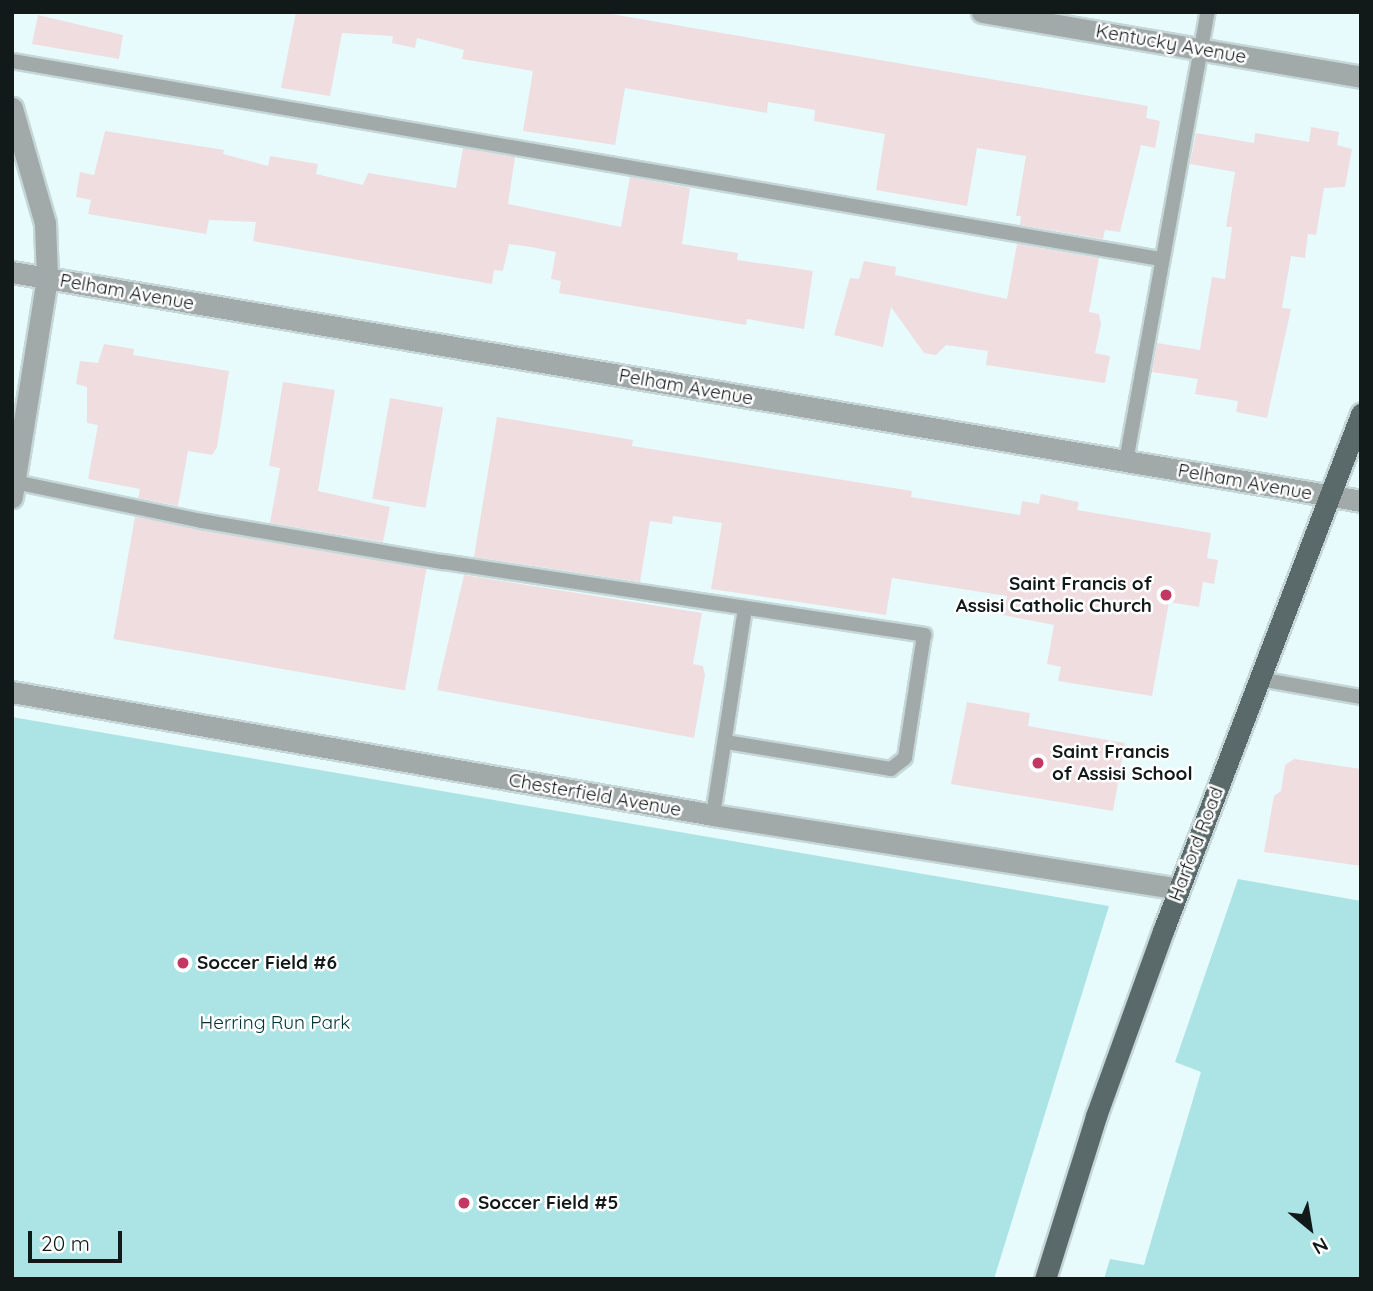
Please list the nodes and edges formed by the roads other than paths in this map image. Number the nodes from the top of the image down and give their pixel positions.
1 (982, 12) edge
2 (1208, 12) edge
3 (1200, 49) junction
4 (12, 61) edge
5 (1361, 76) edge
6 (12, 108) edge
7 (1161, 258) junction
8 (12, 272) edge
9 (47, 278) junction
10 (1361, 414) edge
11 (1126, 461) junction
12 (14, 489) edge
13 (1332, 496) junction
14 (1361, 501) edge
15 (745, 608) junction
16 (1260, 679) junction
17 (12, 692) edge
18 (1361, 696) edge
19 (726, 742) junction
20 (713, 815) junction
21 (1178, 889) junction
22 (1045, 1279) edge

1 - 3 street, Kentucky Avenue
2 - 3 lane
3 - 5 street, Kentucky Avenue
3 - 7 lane
4 - 7 lane
6 - 9 street
7 - 11 lane
8 - 9 street, Pelham Avenue
9 - 11 street, Pelham Avenue
9 - 12 street
10 - 13 main road, Harford Road
11 - 13 street, Pelham Avenue
12 - 15 lane
13 - 14 street, Pelham Avenue
13 - 16 main road, Harford Road
15 - 19 lane
15 - 19 lane
16 - 18 lane
16 - 21 main road, Harford Road
17 - 20 street, Chesterfield Avenue
19 - 20 lane
20 - 21 street, Chesterfield Avenue
21 - 22 main road, Harford Road

